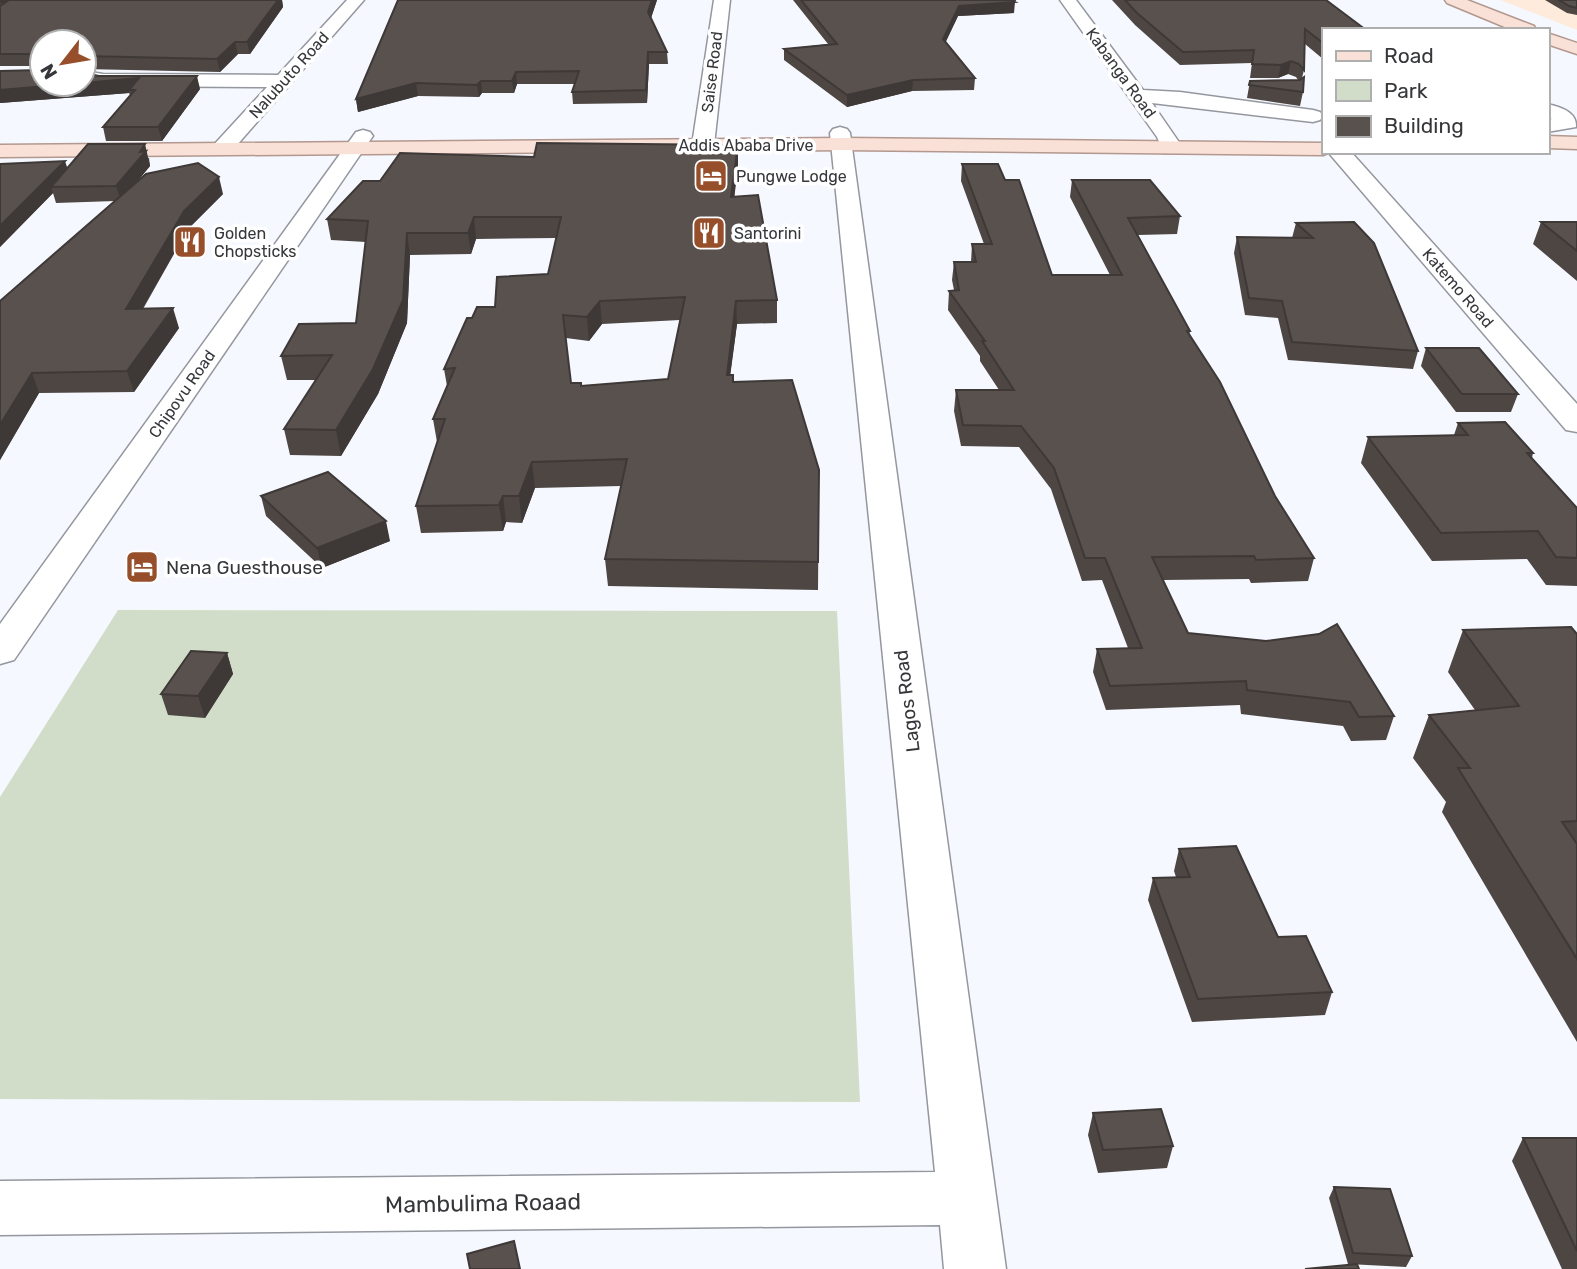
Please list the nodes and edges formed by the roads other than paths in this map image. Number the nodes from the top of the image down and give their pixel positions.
1 (356, 0) edge
2 (722, 0) edge
3 (1068, 0) edge
4 (1453, 0) edge
5 (1523, 28) edge
6 (98, 79) edge
7 (285, 80) junction
8 (1234, 86) dead end
9 (1138, 96) junction
10 (1180, 98) junction
11 (1549, 111) edge
12 (1313, 116) dead end
13 (1549, 126) edge
14 (0, 137) edge
15 (1322, 138) edge
16 (704, 139) junction
17 (841, 139) junction
18 (227, 142) junction
19 (358, 142) junction
20 (1170, 142) junction
21 (1549, 142) edge
22 (1577, 143) edge
23 (1322, 149) edge
24 (0, 151) edge
25 (1549, 152) edge
26 (1577, 152) edge
27 (1341, 154) edge
28 (1577, 423) edge
29 (0, 652) edge
30 (966, 1198) junction
31 (0, 1208) edge
32 (975, 1269) edge

1 - 7 street, Nalubuto Road
2 - 16 street, Saise Road
3 - 9 street, Kabanga Road
4 - 5 main road
6 - 7 street
7 - 18 street, Nalubuto Road
8 - 10 street
9 - 10 street
9 - 20 street, Kabanga Road
10 - 12 street
11 - 13 street
14 - 18 main road, Addis Ababa Drive
15 - 20 main road, Addis Ababa Drive
16 - 17 main road, Addis Ababa Drive
16 - 19 main road, Addis Ababa Drive
17 - 20 main road, Addis Ababa Drive
17 - 30 street, Lagos Road
18 - 19 main road, Addis Ababa Drive
18 - 24 main road, Addis Ababa Drive
19 - 29 street, Chipovu Road
20 - 23 main road, Addis Ababa Drive
21 - 22 main road
25 - 26 main road
27 - 28 street, Katemo Road
30 - 31 street, Mambulima Roaad
30 - 32 street, Lagos Road

